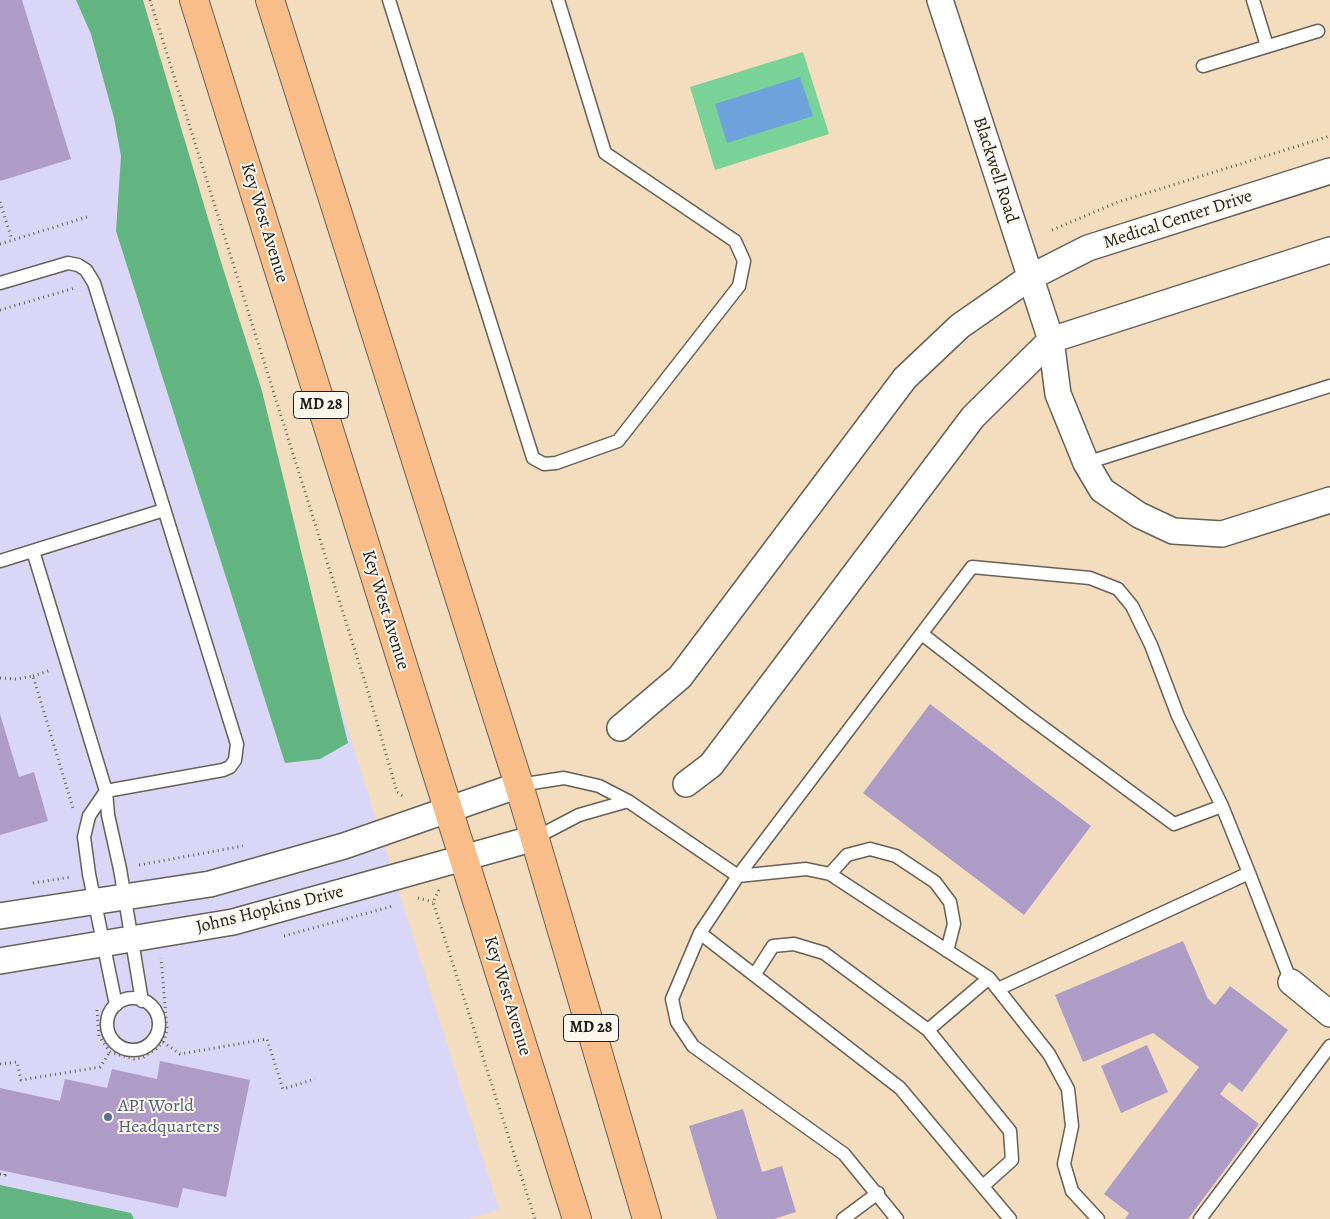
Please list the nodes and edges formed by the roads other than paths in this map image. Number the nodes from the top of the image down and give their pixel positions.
1 (194, 0) edge
2 (270, 0) edge
3 (389, 0) edge
4 (558, 0) edge
5 (940, 0) edge
6 (1253, 0) edge
7 (1318, 31) dead end
8 (1267, 46) junction
9 (1203, 66) dead end
10 (1330, 171) edge
11 (1330, 250) edge
12 (1029, 278) junction
13 (0, 283) edge
14 (1051, 340) junction
15 (1330, 386) edge
16 (1086, 463) junction
17 (1330, 500) edge
18 (164, 510) junction
19 (33, 550) junction
20 (0, 561) edge
21 (922, 634) junction
22 (620, 728) dead end
23 (686, 784) dead end
24 (520, 785) junction
25 (106, 790) junction
26 (628, 801) junction
27 (1222, 806) junction
28 (449, 810) junction
29 (535, 838) junction
30 (464, 858) junction
31 (1249, 873) junction
32 (830, 874) junction
33 (738, 876) junction
34 (125, 898) junction
35 (94, 903) junction
36 (0, 916) edge
37 (700, 933) junction
38 (132, 940) junction
39 (102, 944) junction
40 (947, 951) junction
41 (0, 961) edge
42 (755, 974) junction
43 (989, 978) junction
44 (1291, 982) joint
45 (998, 989) junction
46 (142, 1001) junction
47 (116, 1005) junction
48 (1330, 1014) edge
49 (928, 1030) junction
50 (1330, 1046) edge
51 (983, 1186) junction
52 (878, 1193) junction
53 (577, 1219) edge
54 (647, 1219) edge
55 (842, 1219) edge
56 (897, 1219) edge
57 (1010, 1219) edge
58 (1098, 1219) edge
59 (1200, 1219) edge

1 - 28 main road, Key West Avenue / MD 28
2 - 24 main road, MD 28
3 - 4 lane
5 - 12 street, Blackwell Road
6 - 8 lane
7 - 8 lane
8 - 9 lane
10 - 12 street, Medical Center Drive
11 - 14 street
12 - 14 street, Blackwell Road
12 - 22 street, Medical Center Drive
13 - 18 lane
14 - 16 street, Blackwell Road
14 - 23 street
15 - 16 lane
16 - 17 street, Blackwell Road
18 - 19 lane
18 - 25 lane
19 - 20 lane
19 - 25 lane
21 - 27 lane
21 - 27 lane
21 - 33 lane
24 - 26 lane
24 - 28 street
24 - 29 main road, MD 28
25 - 34 lane
25 - 35 lane
26 - 29 lane
26 - 33 lane
27 - 31 lane
28 - 30 main road, Key West Avenue / MD 28
28 - 34 street
29 - 30 street, Johns Hopkins Drive
29 - 54 main road, MD 28
30 - 38 street, Johns Hopkins Drive
30 - 53 main road, Key West Avenue / MD 28
31 - 44 lane
31 - 45 lane
32 - 33 lane
32 - 40 lane
32 - 40 lane
33 - 37 lane
34 - 35 street
34 - 38 lane
35 - 36 street
35 - 39 lane
37 - 42 lane
37 - 52 lane
38 - 39 street, Johns Hopkins Drive
38 - 46 lane
39 - 41 street, Johns Hopkins Drive
39 - 47 lane
40 - 43 lane
42 - 49 lane
42 - 51 lane
43 - 45 lane
43 - 49 lane
44 - 48 street
45 - 58 lane
46 - 47 lane
46 - 47 lane
49 - 51 lane
50 - 59 lane
51 - 57 lane
52 - 55 lane
52 - 56 lane

